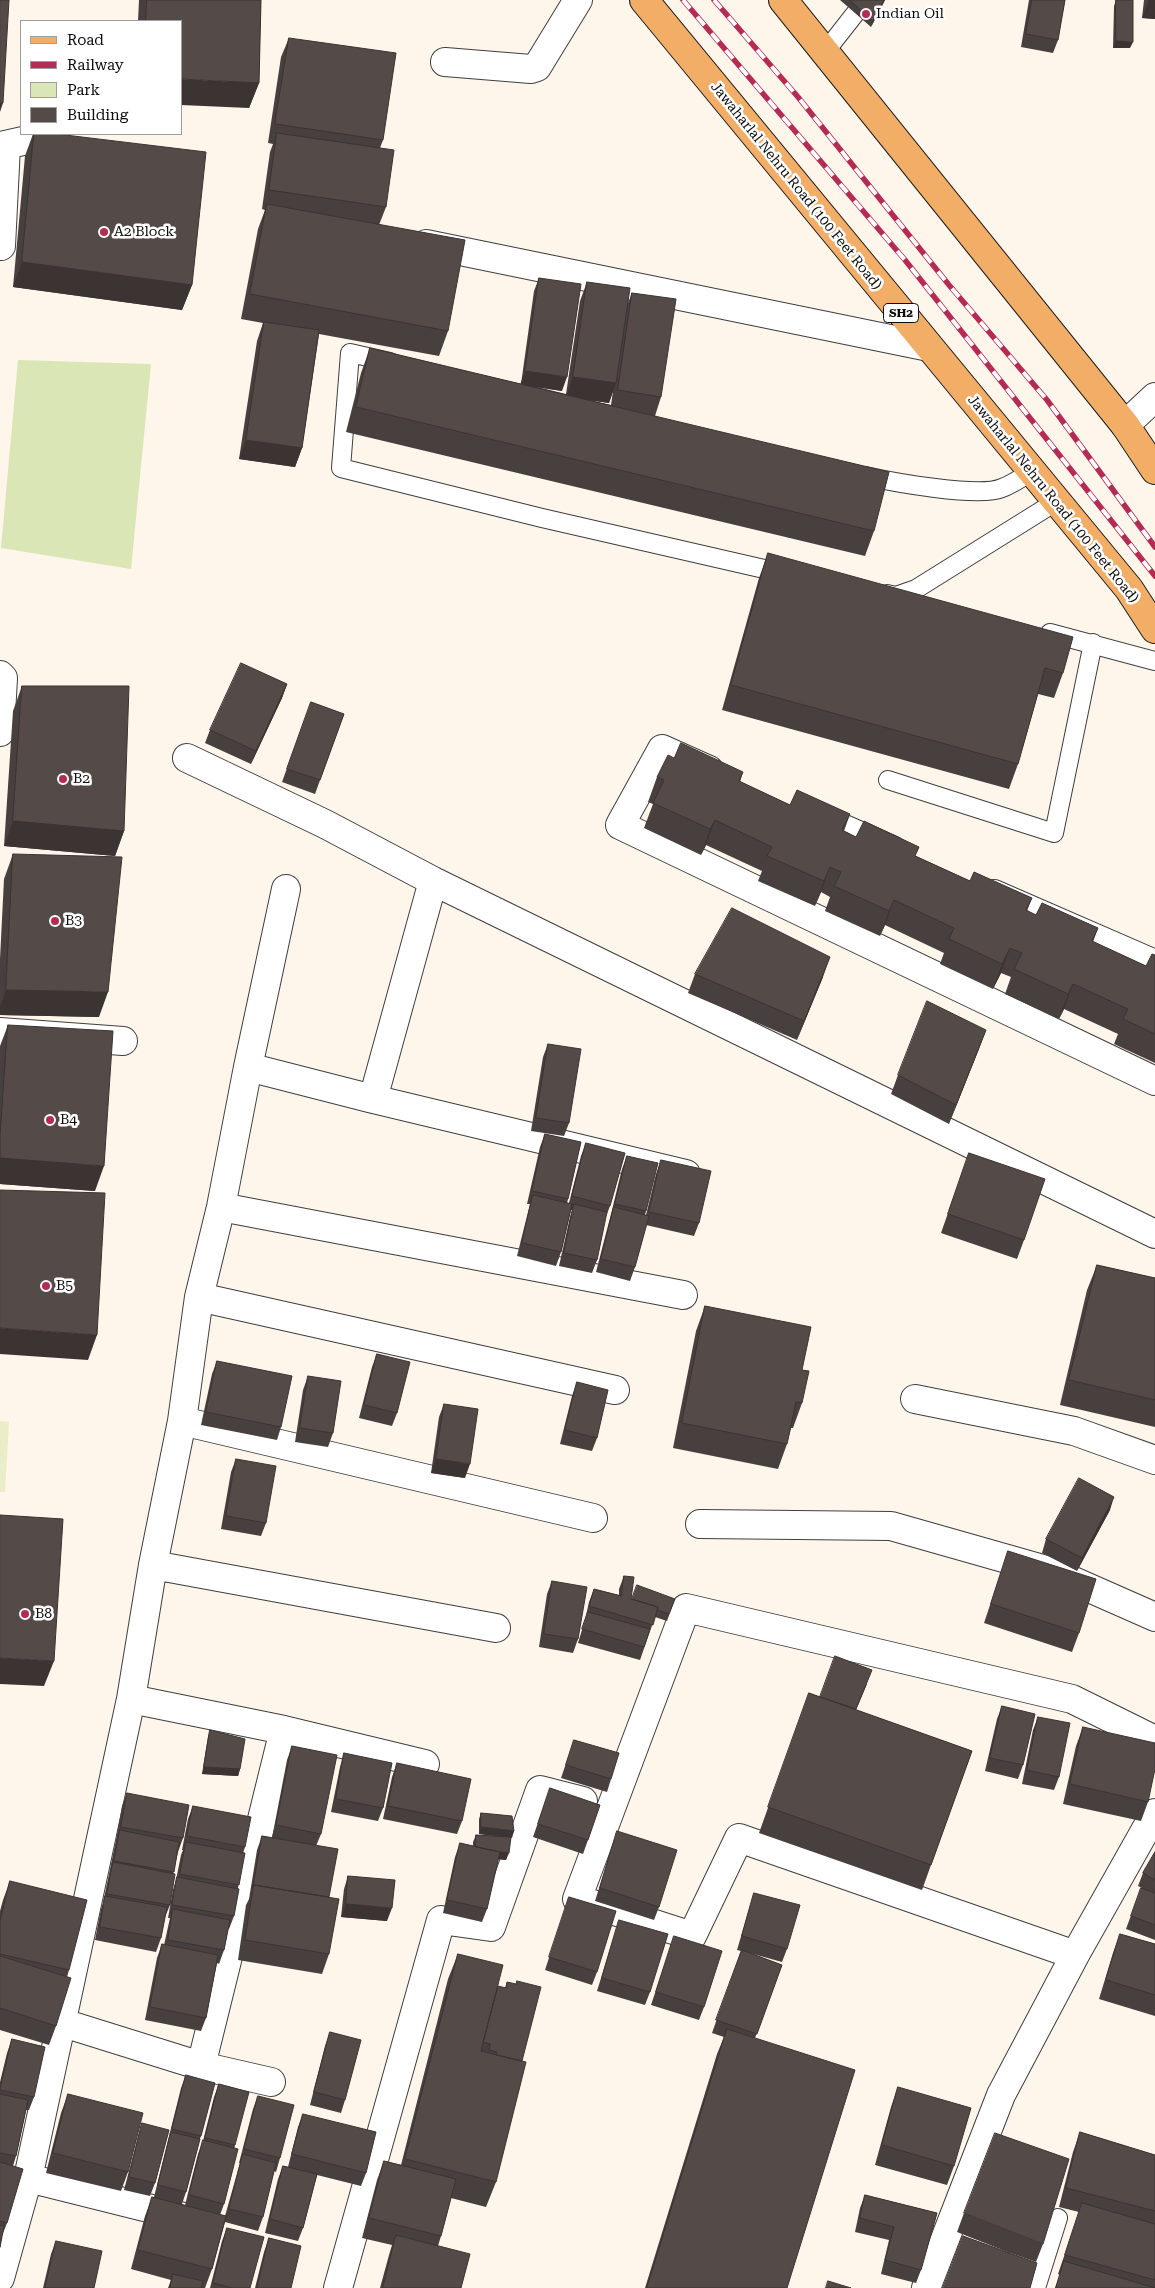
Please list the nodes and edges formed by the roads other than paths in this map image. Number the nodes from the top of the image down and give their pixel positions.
1 (578, 0) edge
2 (644, 0) edge
3 (783, 0) edge
4 (861, 0) edge
5 (825, 52) junction
6 (444, 62) dead end
7 (35, 135) edge
8 (3, 146) edge
9 (401, 239) edge
10 (0, 250) edge
11 (929, 347) junction
12 (408, 367) edge
13 (1155, 397) edge
14 (1125, 425) junction
15 (1155, 470) edge
16 (846, 471) edge
17 (1032, 471) junction
18 (1057, 501) junction
19 (804, 578) edge
20 (872, 593) edge
21 (896, 596) junction
22 (924, 602) edge
23 (1155, 629) edge
24 (1037, 630) edge
25 (1093, 644) junction
26 (1155, 661) edge
27 (0, 675) edge
28 (0, 732) edge
29 (187, 758) dead end
30 (888, 780) dead end
31 (735, 781) edge
32 (790, 805) edge
33 (918, 860) edge
34 (433, 881) junction
35 (972, 884) edge
36 (286, 889) dead end
37 (1155, 964) edge
38 (0, 1032) edge
39 (123, 1042) dead end
40 (248, 1067) junction
41 (1155, 1080) edge
42 (373, 1099) junction
43 (686, 1174) edge
44 (221, 1207) junction
45 (1155, 1234) edge
46 (683, 1295) dead end
47 (199, 1297) junction
48 (616, 1390) dead end
49 (915, 1399) dead end
50 (182, 1421) junction
51 (1155, 1460) edge
52 (593, 1518) dead end
53 (700, 1524) dead end
54 (153, 1565) junction
55 (1155, 1616) edge
56 (496, 1628) dead end
57 (131, 1699) junction
58 (284, 1730) junction
59 (1155, 1740) edge
60 (425, 1764) dead end
61 (610, 1807) junction
62 (1155, 1812) edge
63 (1075, 1955) junction
64 (60, 2022) junction
65 (201, 2066) junction
66 (271, 2082) dead end
67 (28, 2178) junction
68 (1058, 2218) edge
69 (209, 2223) edge
70 (999, 2256) edge
71 (0, 2278) edge
72 (1039, 2280) edge
73 (338, 2288) edge
74 (926, 2288) edge

1 - 6 street
2 - 11 main road, Jawaharlal Nehru Road (100 Feet Road) / SH2
3 - 5 main road
4 - 5 lane
5 - 14 main road
7 - 8 street
8 - 10 street
9 - 11 street
11 - 17 main road, Jawaharlal Nehru Road (100 Feet Road) / SH2
12 - 19 lane
13 - 14 street
14 - 15 main road
16 - 17 lane
17 - 18 main road, Jawaharlal Nehru Road (100 Feet Road) / SH2
18 - 21 lane
18 - 23 main road, Jawaharlal Nehru Road (100 Feet Road) / SH2
20 - 21 lane
21 - 22 lane
24 - 25 lane
25 - 26 lane
25 - 30 lane
27 - 28 street
29 - 34 street
31 - 41 street
32 - 33 street
34 - 42 street
34 - 45 street
35 - 37 street
36 - 40 street
38 - 39 street
40 - 42 street
40 - 44 street
42 - 43 street
44 - 46 street
44 - 47 street
47 - 48 street
47 - 50 street
49 - 51 street
50 - 52 street
50 - 54 street
53 - 55 street
54 - 56 street
54 - 57 street
57 - 58 street
57 - 64 street
58 - 60 street
58 - 65 street
59 - 61 street
61 - 63 street
61 - 73 street
62 - 63 street
63 - 74 street
64 - 65 street
64 - 67 street
65 - 66 street
67 - 69 street
67 - 71 street
68 - 72 lane
70 - 72 lane

